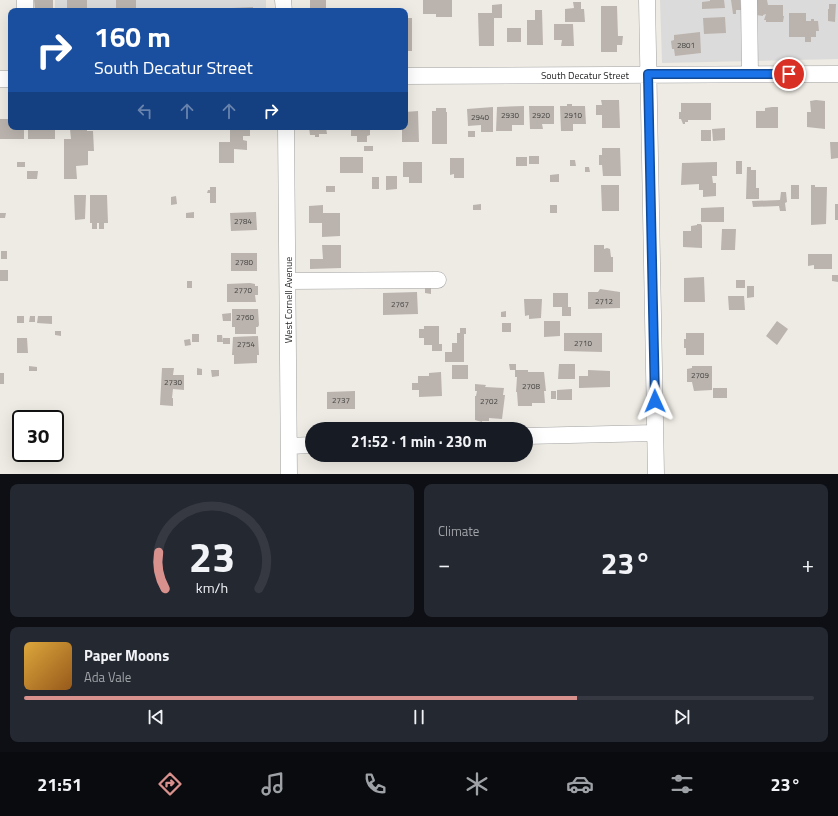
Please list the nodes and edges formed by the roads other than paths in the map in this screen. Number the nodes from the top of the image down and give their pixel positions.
1 (647, 0) edge
2 (750, 0) edge
3 (648, 74) junction
4 (750, 74) junction
5 (838, 74) edge
6 (408, 76) edge
7 (286, 130) edge
8 (438, 280) dead end
9 (288, 281) junction
10 (655, 433) junction
11 (533, 436) edge
12 (305, 445) edge
13 (289, 446) junction
14 (289, 474) edge
15 (656, 474) edge

1 - 3 street
2 - 4 street
3 - 4 street, South Decatur Street
3 - 6 street, South Decatur Street
3 - 10 street
4 - 5 street, South Decatur Street
7 - 9 street, West Cornell Avenue
8 - 9 street
9 - 13 street, West Cornell Avenue
10 - 11 street
10 - 15 street
12 - 13 street
13 - 14 street, West Cornell Avenue

